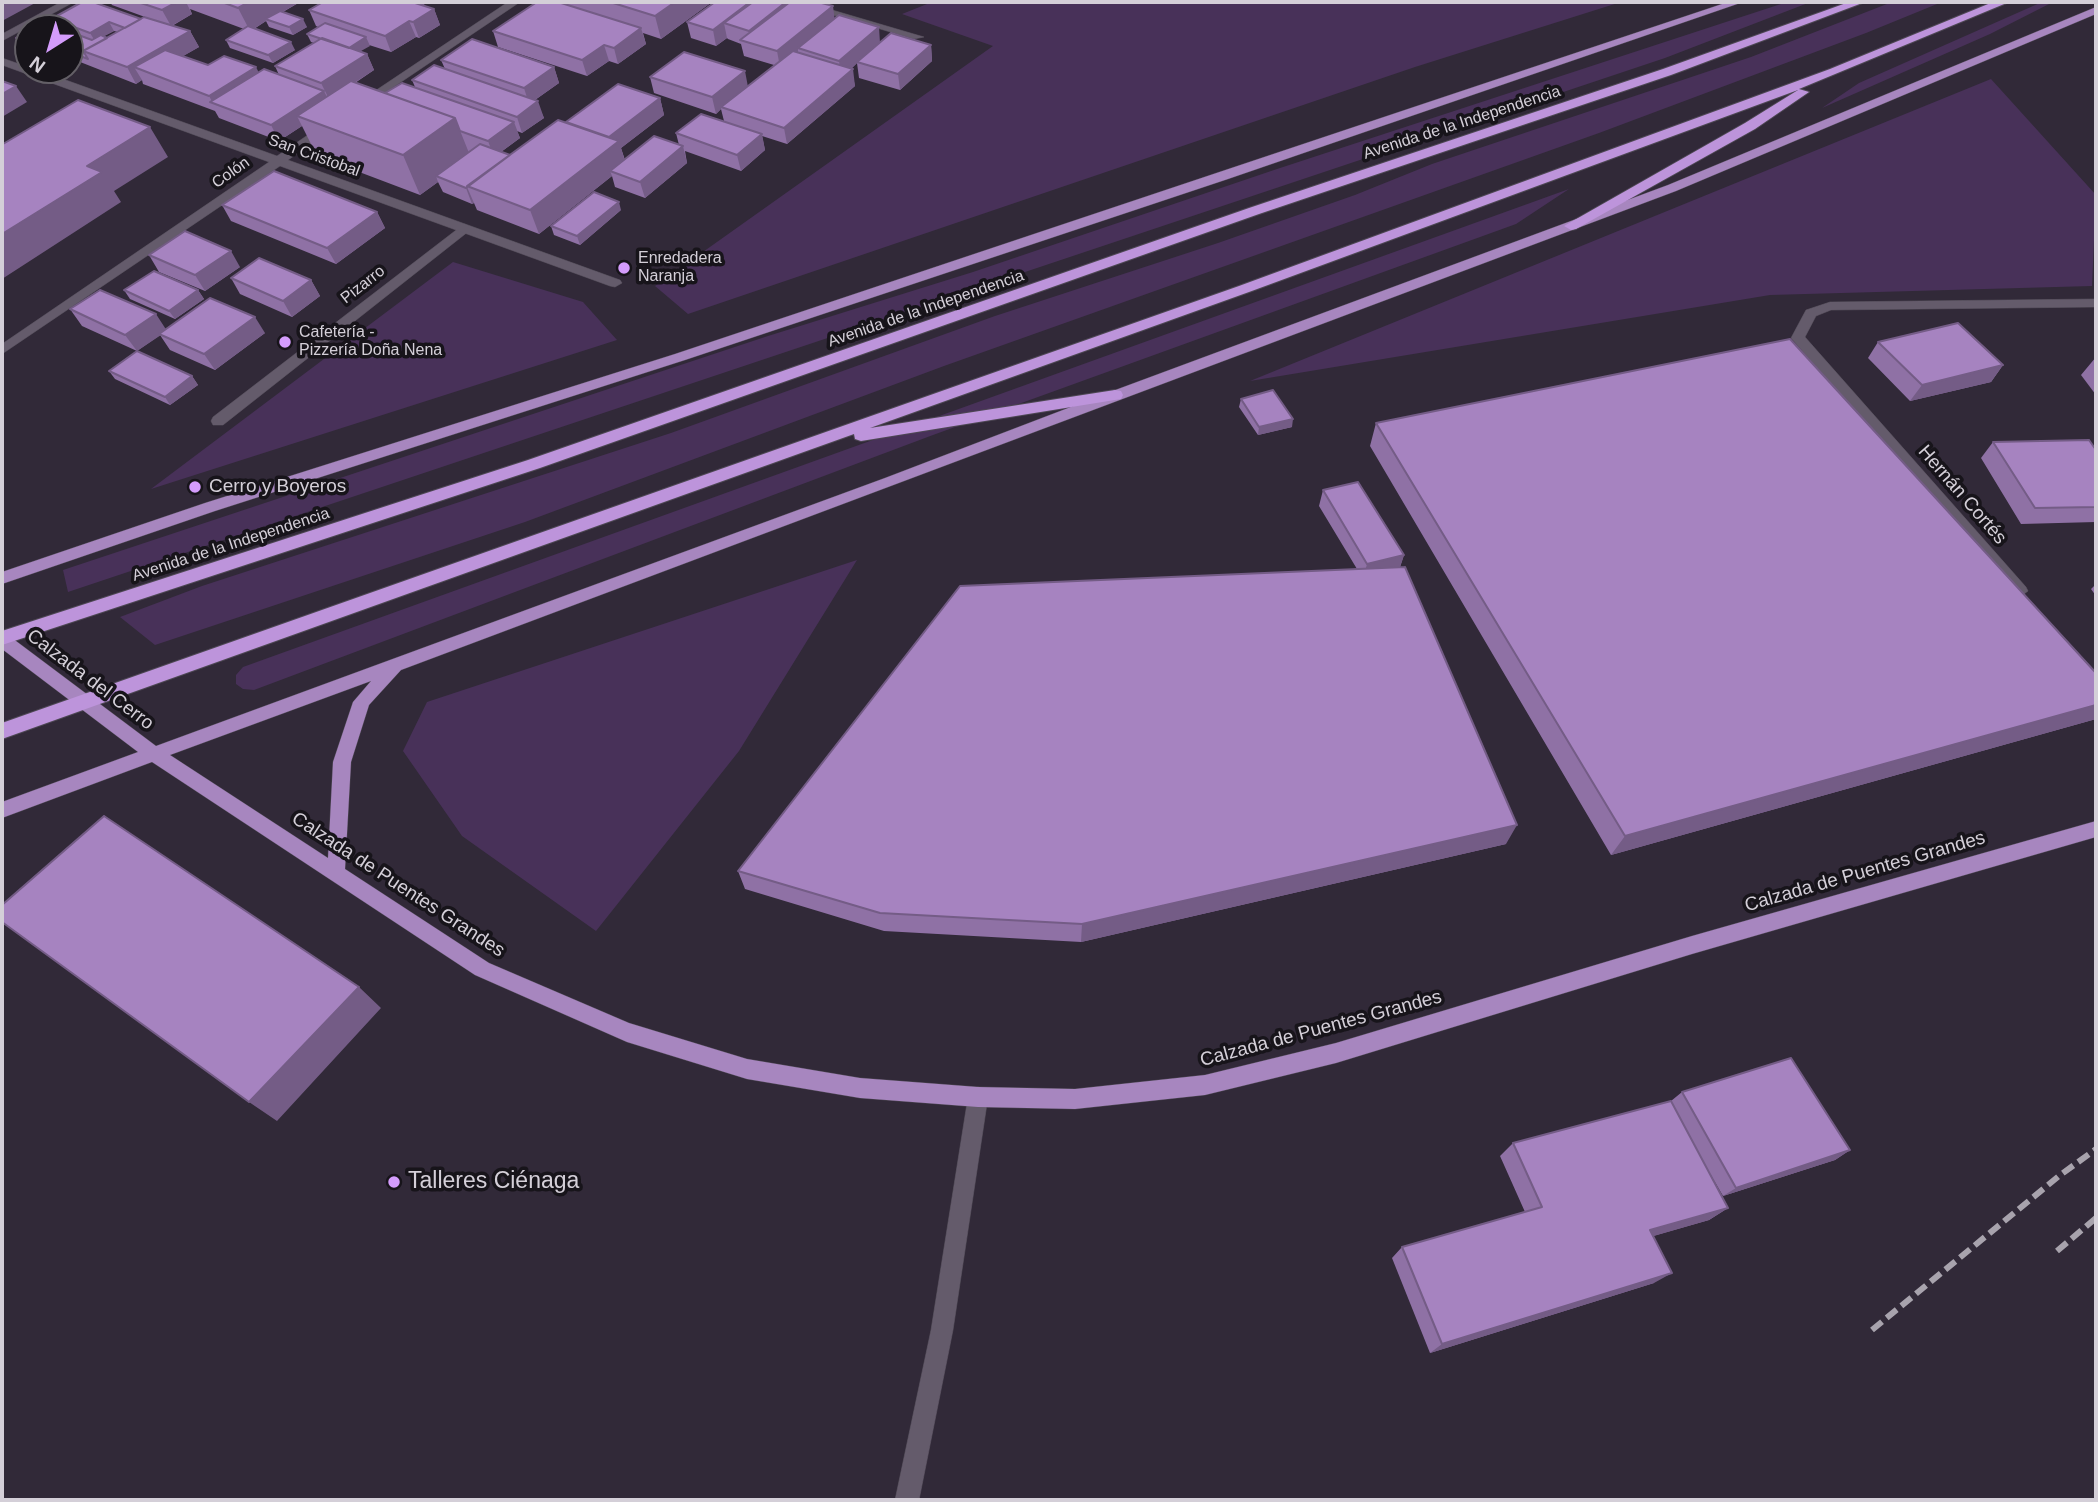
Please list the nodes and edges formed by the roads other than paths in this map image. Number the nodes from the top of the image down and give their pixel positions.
1 (69, 2) edge
2 (515, 2) edge
3 (794, 2) edge
4 (1738, 2) edge
5 (1859, 2) edge
6 (2003, 2) edge
7 (2096, 10) edge
8 (918, 37) dead end
9 (2, 38) edge
10 (2, 61) edge
11 (1834, 72) junction
12 (277, 161) junction
13 (1571, 226) junction
14 (464, 228) junction
15 (615, 283) dead end
16 (2096, 303) edge
17 (2, 350) edge
18 (1115, 395) junction
19 (218, 421) dead end
20 (815, 442) junction
21 (2, 578) edge
22 (2033, 606) edge
23 (2, 639) edge
24 (396, 664) junction
25 (84, 703) junction
26 (2, 731) edge
27 (153, 754) junction
28 (2, 810) edge
29 (2096, 829) edge
30 (336, 873) junction
31 (978, 1097) junction
32 (907, 1500) edge

1 - 9 street
2 - 12 street, Colón
3 - 8 street
4 - 21 main road
5 - 23 highway, Avenida de la Independencia
6 - 11 highway
7 - 13 main road
10 - 12 street, San Cristobal
11 - 13 highway
11 - 20 highway
12 - 14 street, San Cristobal
12 - 17 street, Colón
13 - 18 main road
14 - 15 street, San Cristobal
14 - 19 street, Pizarro
16 - 22 street, Hernán Cortés
18 - 20 highway
18 - 24 main road
20 - 25 highway
23 - 25 main road, Calzada del Cerro
24 - 27 main road
24 - 30 main road
25 - 26 highway
25 - 27 main road, Calzada del Cerro
27 - 28 main road
27 - 30 main road, Calzada de Puentes Grandes
29 - 31 main road, Calzada de Puentes Grandes
30 - 31 main road, Calzada de Puentes Grandes
31 - 32 street

